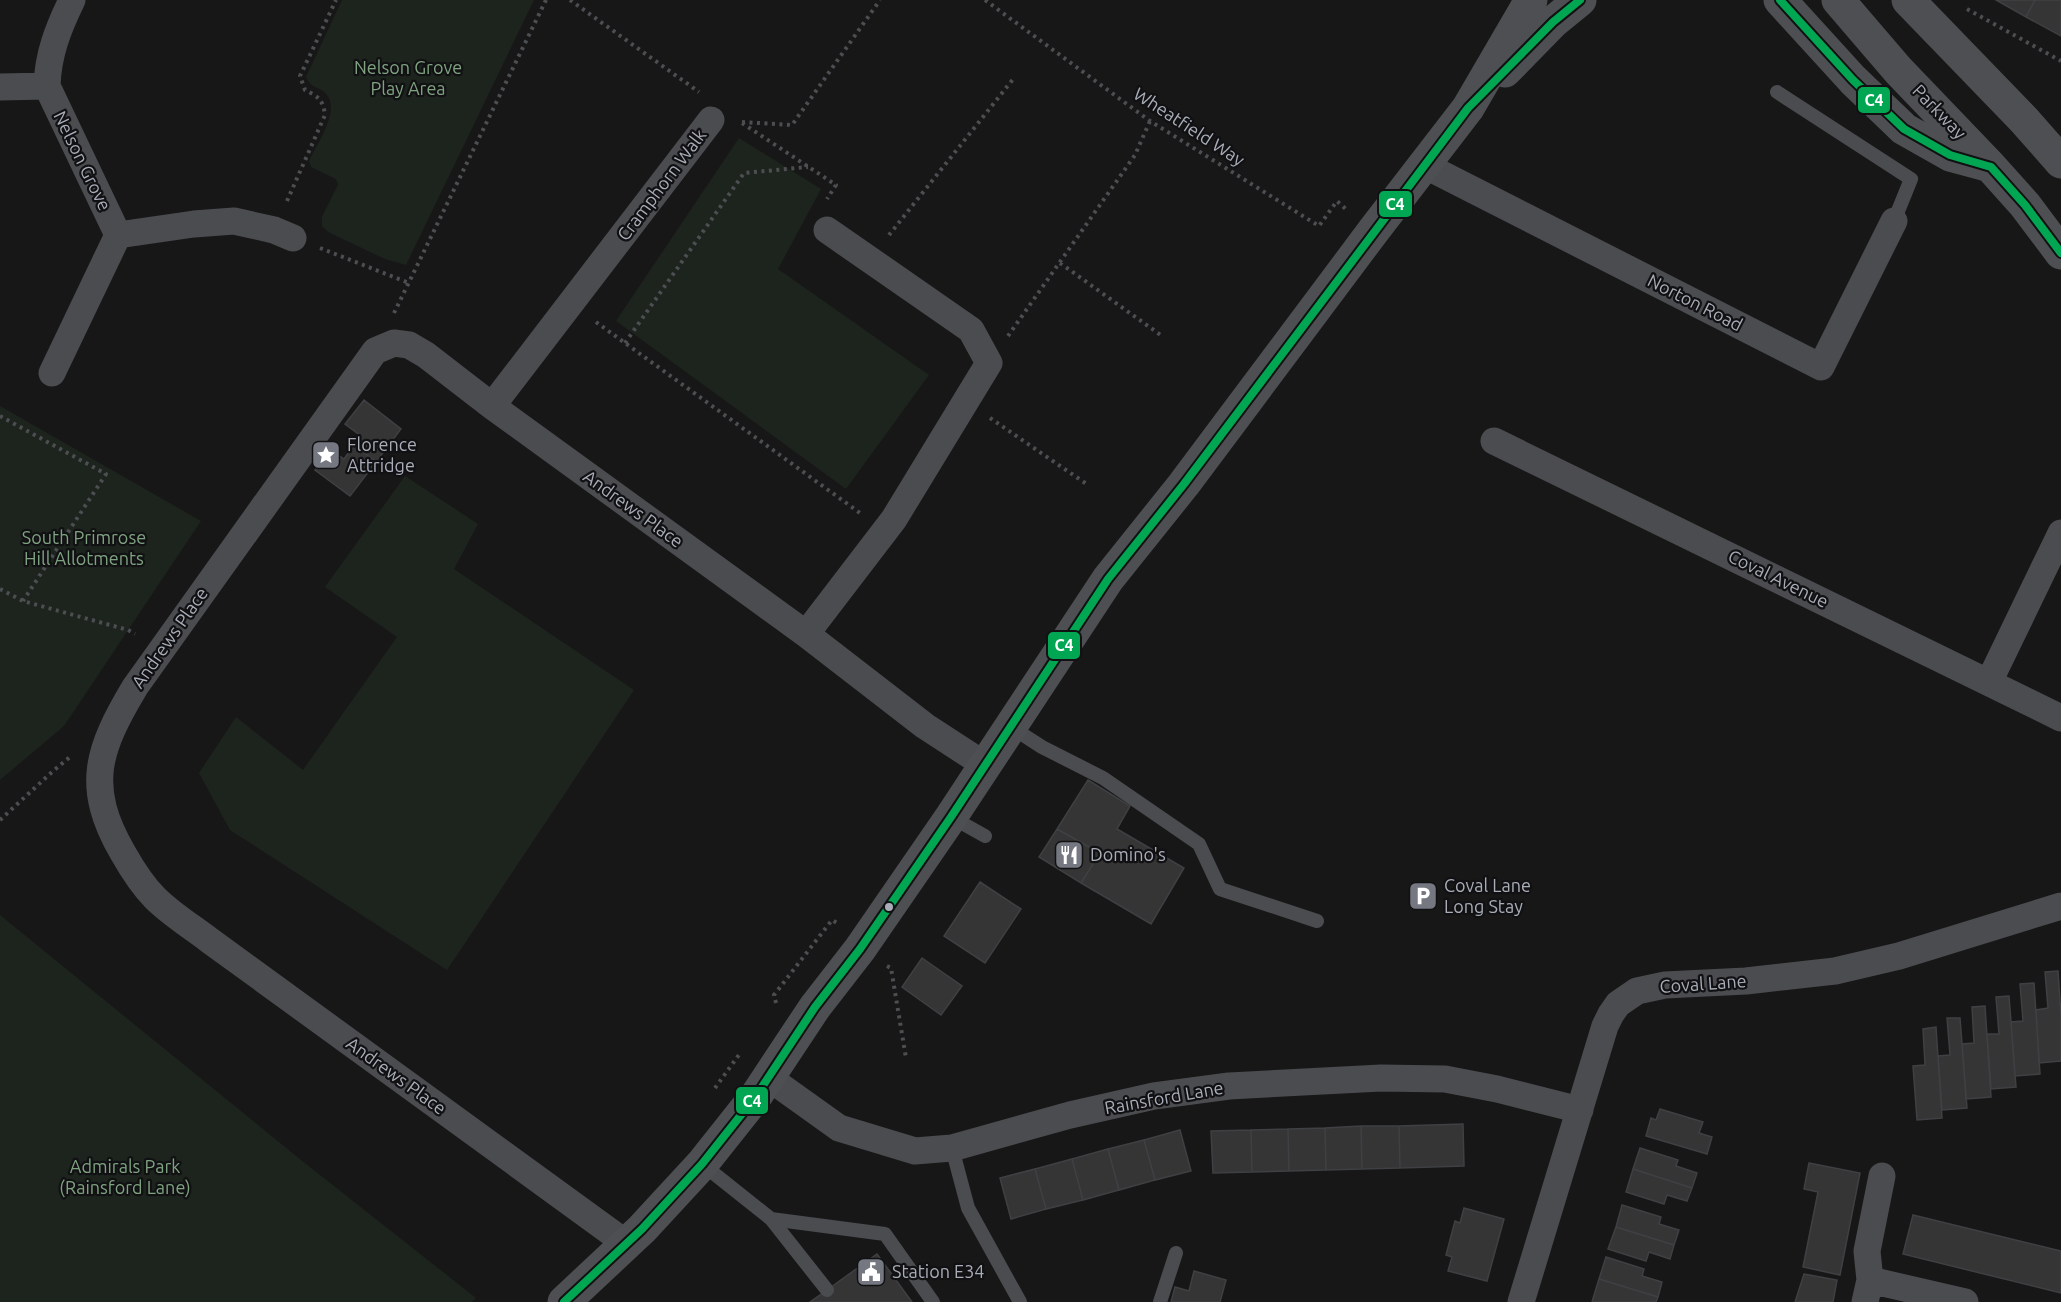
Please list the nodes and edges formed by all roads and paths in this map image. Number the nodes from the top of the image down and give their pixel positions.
1 (72, 0) edge
2 (336, 0) edge
3 (546, 0) edge
4 (570, 0) edge
5 (880, 0) edge
6 (985, 0) edge
7 (1580, 0) edge
8 (1780, 0) edge
9 (1838, 0) edge
10 (1908, 0) edge
11 (1531, 2) edge
12 (1960, 6) dead end
13 (2061, 61) edge
14 (1014, 78) dead end
15 (46, 86) junction
16 (0, 87) edge
17 (1777, 92) dead end
18 (702, 95) dead end
19 (1468, 108) junction
20 (711, 120) dead end
21 (1150, 121) junction
22 (2061, 162) edge
23 (1424, 165) junction
24 (1992, 166) junction
25 (809, 167) junction
26 (1894, 221) joint
27 (827, 230) joint
28 (1374, 230) junction
29 (284, 234) junction
30 (118, 235) junction
31 (2061, 253) edge
32 (870, 259) junction
33 (1060, 263) junction
34 (409, 283) junction
35 (572, 304) junction
36 (1162, 336) dead end
37 (625, 343) junction
38 (375, 351) junction
39 (989, 363) junction
40 (52, 373) dead end
41 (966, 401) junction
42 (492, 406) junction
43 (0, 417) edge
44 (1494, 441) dead end
45 (1088, 485) dead end
46 (885, 531) junction
47 (2061, 533) edge
48 (0, 589) edge
49 (23, 601) junction
50 (806, 634) junction
51 (160, 652) junction
52 (1989, 682) junction
53 (2061, 718) edge
54 (1011, 728) junction
55 (986, 765) junction
56 (100, 766) junction
57 (951, 817) junction
58 (0, 820) edge
59 (985, 836) dead end
60 (2061, 906) edge
61 (832, 920) dead end
62 (1317, 921) dead end
63 (881, 961) dead end
64 (773, 1010) dead end
65 (747, 1043) dead end
66 (906, 1058) dead end
67 (769, 1078) junction
68 (713, 1091) dead end
69 (1580, 1110) junction
70 (952, 1148) junction
71 (702, 1164) junction
72 (1882, 1176) dead end
73 (771, 1219) junction
74 (627, 1244) junction
75 (1176, 1253) dead end
76 (827, 1290) dead end
77 (1867, 1291) edge
78 (564, 1302) edge
79 (933, 1302) edge
80 (1020, 1302) edge
81 (1160, 1302) edge
82 (1521, 1302) edge
83 (1965, 1302) edge

1 - 15 street
2 - 29 path
3 - 34 path
4 - 18 path
5 - 25 path
6 - 21 path, Wheatfield Way
7 - 19 main road
8 - 24 main road
9 - 24 main road, Parkway
10 - 22 main road
11 - 19 main road
12 - 13 path
14 - 32 path
15 - 16 street
15 - 30 street, Nelson Grove
17 - 26 lane
19 - 23 main road
20 - 35 street, Cramphorn Walk
21 - 28 path, Wheatfield Way
21 - 33 path
23 - 26 street, Norton Road
23 - 28 main road
24 - 31 main road, Parkway
25 - 27 path
25 - 37 path
27 - 32 street
28 - 54 main road
29 - 30 street
29 - 34 path
30 - 40 street
32 - 39 street
33 - 36 path
33 - 39 path
34 - 38 path
35 - 37 path
35 - 42 street, Cramphorn Walk
37 - 46 path
38 - 42 street, Andrews Place
38 - 51 street, Andrews Place
39 - 41 street
41 - 45 path
41 - 46 street
42 - 50 street, Andrews Place
43 - 49 path
44 - 52 street, Coval Avenue
46 - 50 street
47 - 52 street
48 - 49 path
49 - 51 path
50 - 55 street, Andrews Place
51 - 56 street, Andrews Place
52 - 53 street, Coval Avenue
54 - 55 main road
54 - 62 lane
55 - 57 main road
56 - 58 path
56 - 74 street, Andrews Place
57 - 59 lane
57 - 67 main road
60 - 69 street, Coval Lane
61 - 64 path
63 - 66 path
65 - 68 path
67 - 70 street, Rainsford Lane
67 - 71 main road
69 - 70 street, Rainsford Lane
69 - 82 street, Coval Lane
70 - 80 lane
71 - 73 lane
71 - 74 main road
72 - 77 street
73 - 76 lane
73 - 79 lane
74 - 78 main road
75 - 81 lane
77 - 83 street

